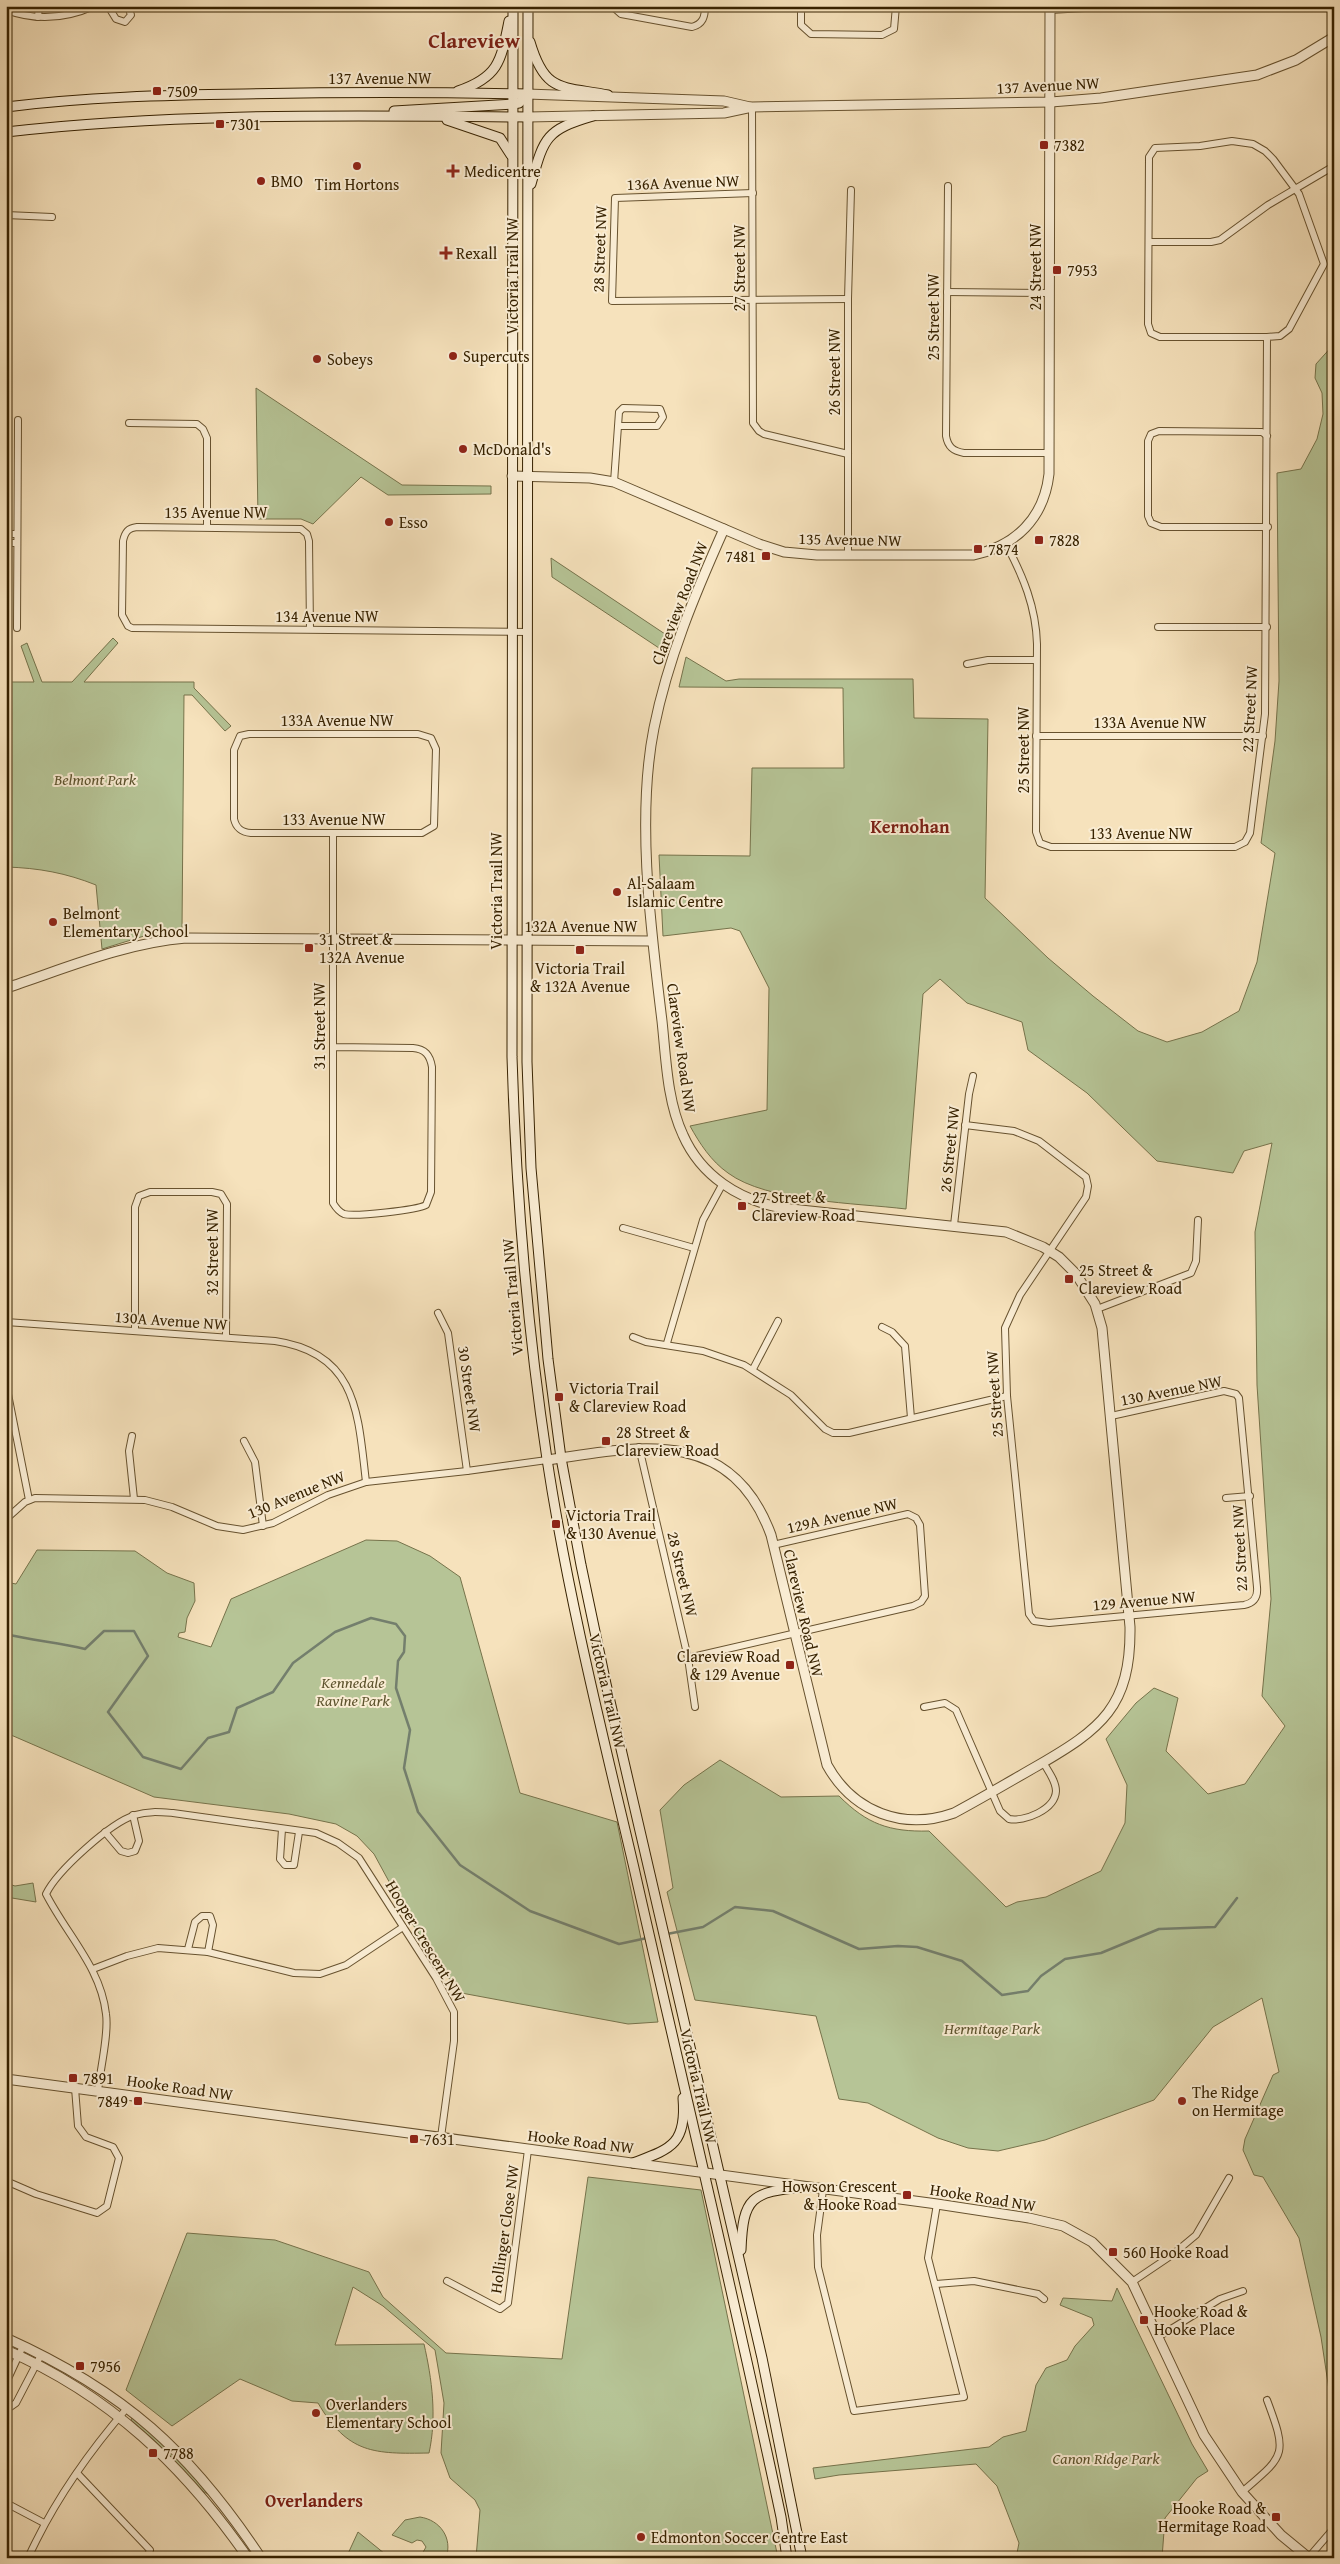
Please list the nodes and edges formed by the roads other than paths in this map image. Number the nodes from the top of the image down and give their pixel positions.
1 (38, 6) edge
2 (94, 6) edge
3 (108, 6) edge
4 (128, 6) edge
5 (513, 6) edge
6 (528, 6) edge
7 (612, 6) edge
8 (705, 6) edge
9 (801, 6) edge
10 (896, 6) edge
11 (1119, 6) edge
12 (1050, 8) edge
13 (6, 10) edge
14 (38, 17) junction
15 (528, 32) junction
16 (1334, 36) edge
17 (452, 94) junction
18 (513, 94) junction
19 (528, 94) junction
20 (608, 95) junction
21 (1051, 102) junction
22 (513, 104) junction
23 (6, 107) edge
24 (752, 107) junction
25 (344, 116) junction
26 (437, 116) junction
27 (593, 116) junction
28 (513, 117) junction
29 (528, 118) junction
30 (6, 132) edge
31 (513, 158) junction
32 (1334, 166) edge
33 (948, 186) dead end
34 (1295, 189) junction
35 (851, 190) dead end
36 (753, 193) junction
37 (528, 194) junction
38 (615, 198) joint
39 (6, 216) edge
40 (52, 217) dead end
41 (1148, 242) junction
42 (947, 292) junction
43 (1050, 293) junction
44 (753, 298) junction
45 (848, 299) junction
46 (1267, 337) junction
47 (18, 420) dead end
48 (129, 423) dead end
49 (618, 426) junction
50 (1267, 436) junction
51 (1050, 453) junction
52 (848, 454) junction
53 (512, 476) junction
54 (527, 477) junction
55 (614, 482) junction
56 (1030, 524) joint
57 (207, 527) junction
58 (1268, 527) junction
59 (724, 529) junction
60 (6, 534) edge
61 (17, 534) junction
62 (6, 543) edge
63 (17, 543) junction
64 (1006, 544) junction
65 (848, 555) junction
66 (128, 626) joint
67 (1158, 627) dead end
68 (1267, 627) junction
69 (17, 628) dead end
70 (310, 630) junction
71 (512, 631) junction
72 (526, 632) junction
73 (1036, 660) junction
74 (967, 664) dead end
75 (1036, 736) junction
76 (1263, 736) junction
77 (237, 828) joint
78 (431, 830) joint
79 (333, 833) junction
80 (1038, 840) joint
81 (1245, 842) joint
82 (334, 939) junction
83 (511, 940) junction
84 (526, 940) junction
85 (652, 941) junction
86 (6, 988) edge
87 (333, 1047) junction
88 (973, 1076) dead end
89 (965, 1125) junction
90 (722, 1185) junction
91 (1198, 1220) dead end
92 (954, 1226) junction
93 (623, 1228) dead end
94 (694, 1248) junction
95 (1050, 1251) junction
96 (1097, 1309) junction
97 (438, 1313) dead end
98 (778, 1321) dead end
99 (6, 1322) edge
100 (882, 1328) dead end
101 (135, 1331) junction
102 (226, 1337) junction
103 (633, 1337) dead end
104 (667, 1344) junction
105 (753, 1370) junction
106 (6, 1384) edge
107 (1236, 1394) joint
108 (1007, 1396) junction
109 (1111, 1416) junction
110 (910, 1418) junction
111 (132, 1436) dead end
112 (244, 1441) dead end
113 (640, 1447) junction
114 (561, 1458) junction
115 (547, 1460) junction
116 (467, 1471) junction
117 (366, 1482) junction
118 (1250, 1496) junction
119 (1226, 1498) dead end
120 (134, 1499) junction
121 (29, 1500) junction
122 (6, 1519) edge
123 (263, 1526) junction
124 (773, 1545) junction
125 (1255, 1599) joint
126 (1129, 1616) junction
127 (1034, 1621) joint
128 (793, 1634) junction
129 (688, 1658) junction
130 (695, 1707) dead end
131 (924, 1707) dead end
132 (1043, 1762) junction
133 (992, 1792) junction
134 (133, 1815) junction
135 (282, 1829) junction
136 (105, 1832) junction
137 (300, 1832) junction
138 (403, 1927) junction
139 (188, 1949) junction
140 (208, 1952) junction
141 (93, 1969) junction
142 (680, 2071) junction
143 (6, 2080) edge
144 (75, 2088) junction
145 (98, 2091) junction
146 (442, 2138) junction
147 (528, 2150) junction
148 (633, 2163) junction
149 (705, 2172) junction
150 (719, 2174) junction
151 (1229, 2178) dead end
152 (6, 2181) edge
153 (804, 2187) junction
154 (823, 2190) junction
155 (937, 2204) junction
156 (740, 2263) junction
157 (447, 2282) dead end
158 (1132, 2282) junction
159 (936, 2284) junction
160 (1243, 2292) dead end
161 (1044, 2299) dead end
162 (1158, 2337) junction
163 (6, 2338) edge
164 (24, 2346) junction
165 (6, 2350) edge
166 (41, 2355) junction
167 (19, 2356) junction
168 (36, 2364) junction
169 (6, 2383) edge
170 (1267, 2400) dead end
171 (127, 2408) junction
172 (6, 2410) edge
173 (120, 2416) junction
174 (77, 2473) junction
175 (1242, 2492) junction
176 (8, 2504) dead end
177 (795, 2515) junction
178 (781, 2517) junction
179 (44, 2523) junction
180 (1334, 2528) edge
181 (1309, 2557) edge
182 (28, 2558) edge
183 (147, 2558) edge
184 (248, 2558) edge
185 (261, 2558) edge
186 (788, 2558) edge
187 (802, 2558) edge

1 - 14 street
2 - 14 street
3 - 4 street
5 - 17 street
5 - 18 street, Victoria Trail NW
6 - 15 street, Victoria Trail NW
7 - 8 street
9 - 10 street
11 - 12 street
12 - 21 street, 24 Street NW
13 - 14 street
15 - 19 street, Victoria Trail NW
15 - 20 street
16 - 21 street, 137 Avenue NW
17 - 18 street, 137 Avenue NW
17 - 23 street, 137 Avenue NW
18 - 19 street, 137 Avenue NW
18 - 22 street, Victoria Trail NW
19 - 20 street, 137 Avenue NW
19 - 22 street
19 - 29 street, Victoria Trail NW
20 - 24 street, 137 Avenue NW
21 - 24 street, 137 Avenue NW
21 - 43 street, 24 Street NW
22 - 25 street
22 - 28 street, Victoria Trail NW
24 - 27 street, 137 Avenue NW
24 - 36 street, 27 Street NW
25 - 26 street, 137 Avenue NW
25 - 30 street, 137 Avenue NW
26 - 28 street, 137 Avenue NW
26 - 31 street
27 - 29 street, 137 Avenue NW
27 - 37 street
28 - 29 street, 137 Avenue NW
28 - 31 street, Victoria Trail NW
29 - 37 street, Victoria Trail NW
31 - 53 street, Victoria Trail NW
32 - 34 street
33 - 42 street, 25 Street NW
34 - 41 street
34 - 41 street
34 - 46 street
35 - 45 street, 26 Street NW
36 - 38 street, 136A Avenue NW
36 - 44 street, 27 Street NW
37 - 54 street, Victoria Trail NW
38 - 44 street, 28 Street NW
39 - 40 street
41 - 46 street
42 - 43 street
42 - 51 street, 25 Street NW
43 - 51 street, 24 Street NW
44 - 45 street
44 - 52 street, 27 Street NW
45 - 52 street, 26 Street NW
46 - 50 street, 22 Street NW
47 - 61 street
48 - 57 street
49 - 49 street
49 - 55 street
50 - 58 street, 22 Street NW
50 - 58 street
51 - 56 street, 24 Street NW
52 - 65 street, 26 Street NW
53 - 54 street, 135 Avenue NW
53 - 71 street, Victoria Trail NW
54 - 55 street, 135 Avenue NW
54 - 72 street, Victoria Trail NW
55 - 59 street, 135 Avenue NW
56 - 64 street, 135 Avenue NW
57 - 66 street, 135 Avenue NW
57 - 70 street, 135 Avenue NW
58 - 68 street, 22 Street NW
59 - 65 street, 135 Avenue NW
59 - 85 street, Clareview Road NW
60 - 61 street
61 - 63 street
62 - 63 street
63 - 69 street
64 - 65 street, 135 Avenue NW
64 - 73 street, 25 Street NW
66 - 70 street, 134 Avenue NW
67 - 68 street
68 - 76 street, 22 Street NW
70 - 71 street, 134 Avenue NW
71 - 72 street, 134 Avenue NW
71 - 83 street, Victoria Trail NW
72 - 84 street, Victoria Trail NW
73 - 74 street
73 - 75 street, 25 Street NW
75 - 76 street, 133A Avenue NW
75 - 80 street, 25 Street NW
76 - 81 street, 22 Street NW
77 - 78 street, 133A Avenue NW
77 - 79 street, 133 Avenue NW
78 - 79 street, 133 Avenue NW
79 - 82 street, 31 Street NW
80 - 81 street, 133 Avenue NW
82 - 83 street, 132A Avenue NW
82 - 86 street, 132A Avenue NW
82 - 87 street, 31 Street NW
83 - 84 street, 132A Avenue NW
83 - 115 street, Victoria Trail NW
84 - 85 street, 132A Avenue NW
84 - 114 street, Victoria Trail NW
85 - 90 street, Clareview Road NW
87 - 87 street, 31 Street NW
88 - 89 street, 26 Street NW
89 - 92 street, 26 Street NW
89 - 95 street, 25 Street NW
90 - 92 street, Clareview Road NW
90 - 94 street
91 - 96 street
92 - 95 street, Clareview Road NW
93 - 94 street
94 - 104 street
95 - 96 street, Clareview Road NW
95 - 108 street, 25 Street NW
96 - 109 street, Clareview Road NW
97 - 116 street, 30 Street NW
98 - 105 street
99 - 101 street, 130A Avenue NW
100 - 110 street
101 - 102 street, 130A Avenue NW
101 - 102 street, 32 Street NW
102 - 117 street, 130A Avenue NW
103 - 104 street
104 - 105 street
105 - 110 street
106 - 121 street
107 - 109 street, 130 Avenue NW
107 - 118 street, 22 Street NW
108 - 110 street
108 - 127 street, 25 Street NW
109 - 126 street, Clareview Road NW
111 - 120 street
112 - 123 street
113 - 114 street, Clareview Road NW
113 - 124 street, Clareview Road NW
113 - 129 street, 28 Street NW
114 - 115 street, Clareview Road NW
114 - 150 street, Victoria Trail NW
115 - 116 street, 130 Avenue NW
115 - 142 street, Victoria Trail NW
116 - 117 street, 130 Avenue NW
117 - 123 street, 130 Avenue NW
118 - 119 street, 22 Street NW
118 - 125 street, 22 Street NW
120 - 121 street, 130 Avenue NW
120 - 123 street, 130 Avenue NW
121 - 122 street
124 - 128 street, Clareview Road NW
124 - 128 street, 129A Avenue NW
125 - 126 street, 129 Avenue NW
126 - 127 street, 129 Avenue NW
126 - 132 street, Clareview Road NW
128 - 129 street
128 - 133 street, Clareview Road NW
129 - 130 street, 28 Street NW
131 - 133 street
132 - 133 street, Clareview Road NW
132 - 133 street
134 - 135 street, Hooper Crescent NW
134 - 136 street, Hooper Crescent NW
134 - 136 street
135 - 137 street, Hooper Crescent NW
135 - 137 street
136 - 141 street, Hooper Crescent NW
137 - 138 street, Hooper Crescent NW
138 - 140 street
138 - 146 street, Hooper Crescent NW
139 - 140 street
139 - 140 street
139 - 141 street
141 - 145 street, Hooper Crescent NW
142 - 148 street
142 - 149 street, Victoria Trail NW
143 - 144 street, Hooke Road NW
144 - 145 street, Hooke Road NW
144 - 152 street
145 - 146 street, Hooke Road NW
146 - 147 street, Hooke Road NW
147 - 148 street, Hooke Road NW
147 - 157 street, Hollinger Close NW
148 - 149 street, Hooke Road NW
149 - 150 street, Hooke Road NW
149 - 178 street, Victoria Trail NW
150 - 153 street, Hooke Road NW
150 - 156 street, Victoria Trail NW
151 - 158 street
153 - 154 street, Hooke Road NW
153 - 156 street
154 - 155 street, Hooke Road NW
154 - 159 street
155 - 158 street, Hooke Road NW
155 - 159 street
156 - 177 street, Victoria Trail NW
158 - 162 street, Hooke Road NW
159 - 161 street
160 - 162 street
162 - 175 street, Hooke Road NW
163 - 164 street
164 - 166 street
164 - 167 street
165 - 167 street
166 - 168 street
166 - 171 street
167 - 168 street
167 - 169 street
168 - 172 street
168 - 173 street
170 - 175 street
171 - 173 street
171 - 185 street
173 - 174 street
173 - 184 street
174 - 179 street
174 - 183 street
175 - 181 street, Hooke Road NW
176 - 179 street
177 - 178 street
177 - 187 street, Victoria Trail NW
178 - 186 street, Victoria Trail NW
179 - 182 street
180 - 181 street

